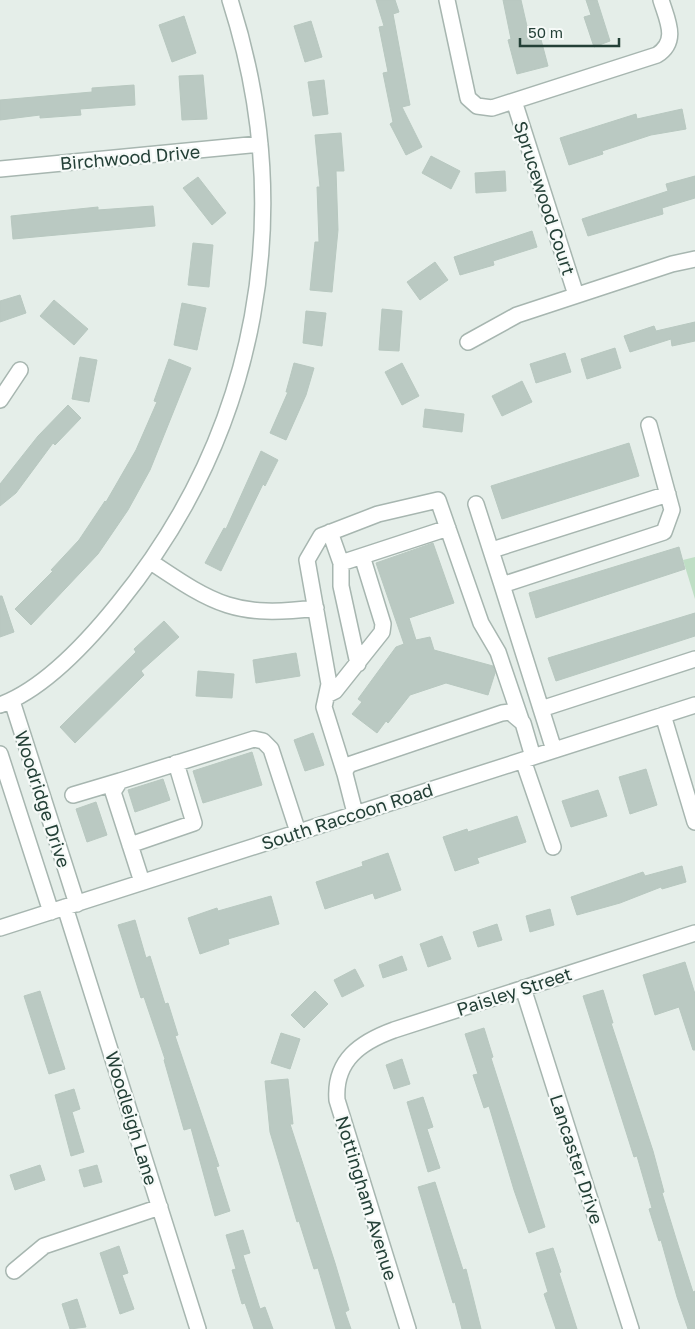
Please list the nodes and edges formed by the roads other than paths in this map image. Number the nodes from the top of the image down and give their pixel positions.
1 (230, 0) edge
2 (447, 0) edge
3 (661, 0) edge
4 (514, 101) junction
5 (260, 144) junction
6 (0, 169) edge
7 (695, 259) edge
8 (576, 295) junction
9 (468, 342) dead end
10 (20, 370) dead end
11 (0, 400) edge
12 (649, 425) dead end
13 (668, 494) junction
14 (476, 504) dead end
15 (448, 528) junction
16 (330, 532) junction
17 (492, 550) junction
18 (362, 556) junction
19 (150, 562) junction
20 (341, 563) junction
21 (502, 585) junction
22 (316, 608) junction
23 (695, 659) edge
24 (358, 664) junction
25 (326, 695) junction
26 (6, 703) edge
27 (695, 704) edge
28 (541, 709) junction
29 (663, 715) junction
30 (520, 720) junction
31 (554, 750) junction
32 (0, 754) edge
33 (528, 758) junction
34 (176, 763) junction
35 (345, 774) junction
36 (120, 781) junction
37 (73, 795) dead end
38 (355, 813) junction
39 (695, 822) edge
40 (298, 832) junction
41 (130, 844) junction
42 (553, 847) dead end
43 (142, 882) junction
44 (65, 908) junction
45 (0, 928) edge
46 (695, 933) edge
47 (523, 988) junction
48 (343, 1066) joint
49 (160, 1207) junction
50 (14, 1271) dead end
51 (198, 1329) edge
52 (408, 1329) edge
53 (631, 1329) edge

1 - 5 street, Woodridge Drive
2 - 4 street
3 - 4 street
4 - 8 street, Sprucewood Court
5 - 6 street, Birchwood Drive
5 - 19 street, Woodridge Drive
7 - 8 street, Sprucewood Court
8 - 9 street, Sprucewood Court
10 - 11 street
12 - 13 street
13 - 17 street
13 - 21 street
14 - 17 street
15 - 16 street
15 - 18 street
15 - 30 street
16 - 20 street
16 - 22 street
17 - 21 street
18 - 20 street
18 - 24 street
19 - 22 street
19 - 26 street, Woodridge Drive
20 - 24 street
21 - 28 street
22 - 25 street
23 - 28 street
24 - 25 street
25 - 35 street
26 - 44 street, Woodridge Drive
27 - 29 street, South Raccoon Road
28 - 31 street
29 - 31 street, South Raccoon Road
29 - 39 street
30 - 33 street
30 - 35 street
31 - 33 street, South Raccoon Road
32 - 44 street, Woodridge Drive
33 - 38 street, South Raccoon Road
33 - 42 street
34 - 36 street
34 - 40 street
34 - 41 street
35 - 38 street
36 - 37 street
36 - 41 street
38 - 40 street, South Raccoon Road
40 - 43 street, South Raccoon Road
41 - 43 street
43 - 44 street, South Raccoon Road
44 - 45 street, South Raccoon Road
44 - 49 street, Woodleigh Lane
46 - 47 street, Paisley Street
47 - 48 street, Paisley Street
47 - 53 street, Lancaster Drive
48 - 52 street, Nottingham Avenue
49 - 50 street
49 - 51 street, Woodleigh Lane

